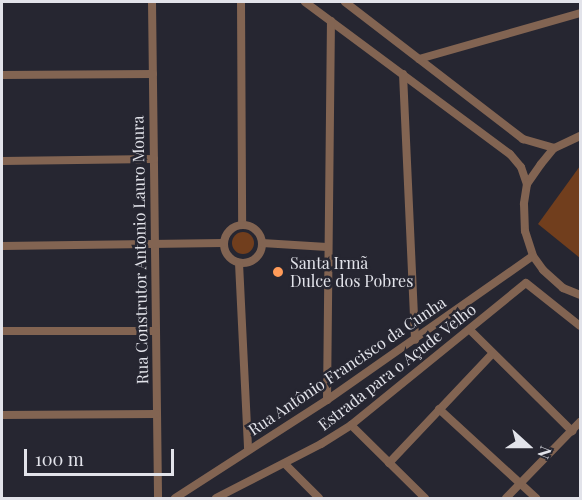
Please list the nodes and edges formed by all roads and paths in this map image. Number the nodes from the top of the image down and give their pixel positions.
1 (152, 2) edge
2 (241, 2) edge
3 (304, 2) edge
4 (345, 2) edge
5 (580, 13) edge
6 (331, 21) junction
7 (418, 59) junction
8 (153, 74) junction
9 (403, 74) junction
10 (2, 75) edge
11 (580, 136) edge
12 (554, 148) junction
13 (154, 159) junction
14 (2, 161) edge
15 (526, 184) junction
16 (243, 225) junction
17 (223, 243) junction
18 (262, 243) junction
19 (155, 245) junction
20 (2, 246) edge
21 (327, 247) junction
22 (533, 256) junction
23 (239, 263) junction
24 (580, 295) edge
25 (580, 326) edge
26 (470, 330) junction
27 (2, 331) edge
28 (156, 331) junction
29 (415, 340) junction
30 (493, 353) junction
31 (327, 400) junction
32 (439, 409) junction
33 (156, 414) junction
34 (2, 415) edge
35 (580, 422) edge
36 (351, 425) junction
37 (572, 431) junction
38 (248, 450) junction
39 (389, 463) junction
40 (285, 464) junction
41 (520, 483) junction
42 (313, 497) edge
43 (419, 497) edge
44 (158, 498) edge
45 (175, 498) edge
46 (216, 498) edge
47 (506, 498) edge
48 (536, 498) edge

1 - 8 street, Rua Construtor Antonio Lauro Moura
2 - 16 street
3 - 6 street
4 - 7 street
5 - 7 street
6 - 9 street
6 - 21 street
7 - 12 street
8 - 10 street
8 - 13 street, Rua Construtor Antonio Lauro Moura
9 - 15 street
9 - 29 street
11 - 12 street
12 - 15 street
13 - 14 street
13 - 19 street, Rua Construtor Antonio Lauro Moura
15 - 22 street
16 - 17 street
16 - 18 street
17 - 19 street
17 - 23 street
18 - 21 street
18 - 23 street
19 - 20 street
19 - 28 street, Rua Construtor Antonio Lauro Moura
21 - 31 street
22 - 24 street
22 - 29 street, Rua Antônio Francisco da Cunha
23 - 38 street
25 - 26 street, Estrada para o Açude Velho
26 - 30 street
26 - 36 street, Estrada para o Açude Velho
27 - 28 street
28 - 33 street, Rua Construtor Antonio Lauro Moura
29 - 31 street, Rua Antônio Francisco da Cunha
30 - 32 street
30 - 37 street
31 - 38 street, Rua Antônio Francisco da Cunha
32 - 39 street
32 - 41 street
33 - 34 street
33 - 44 street, Rua Construtor Antonio Lauro Moura
35 - 37 street
36 - 39 street
36 - 40 street, Estrada para o Açude Velho
37 - 41 street
38 - 45 street, Rua Antônio Francisco da Cunha
39 - 43 street
40 - 42 street
40 - 46 street, Estrada para o Açude Velho
41 - 47 street
41 - 48 street

